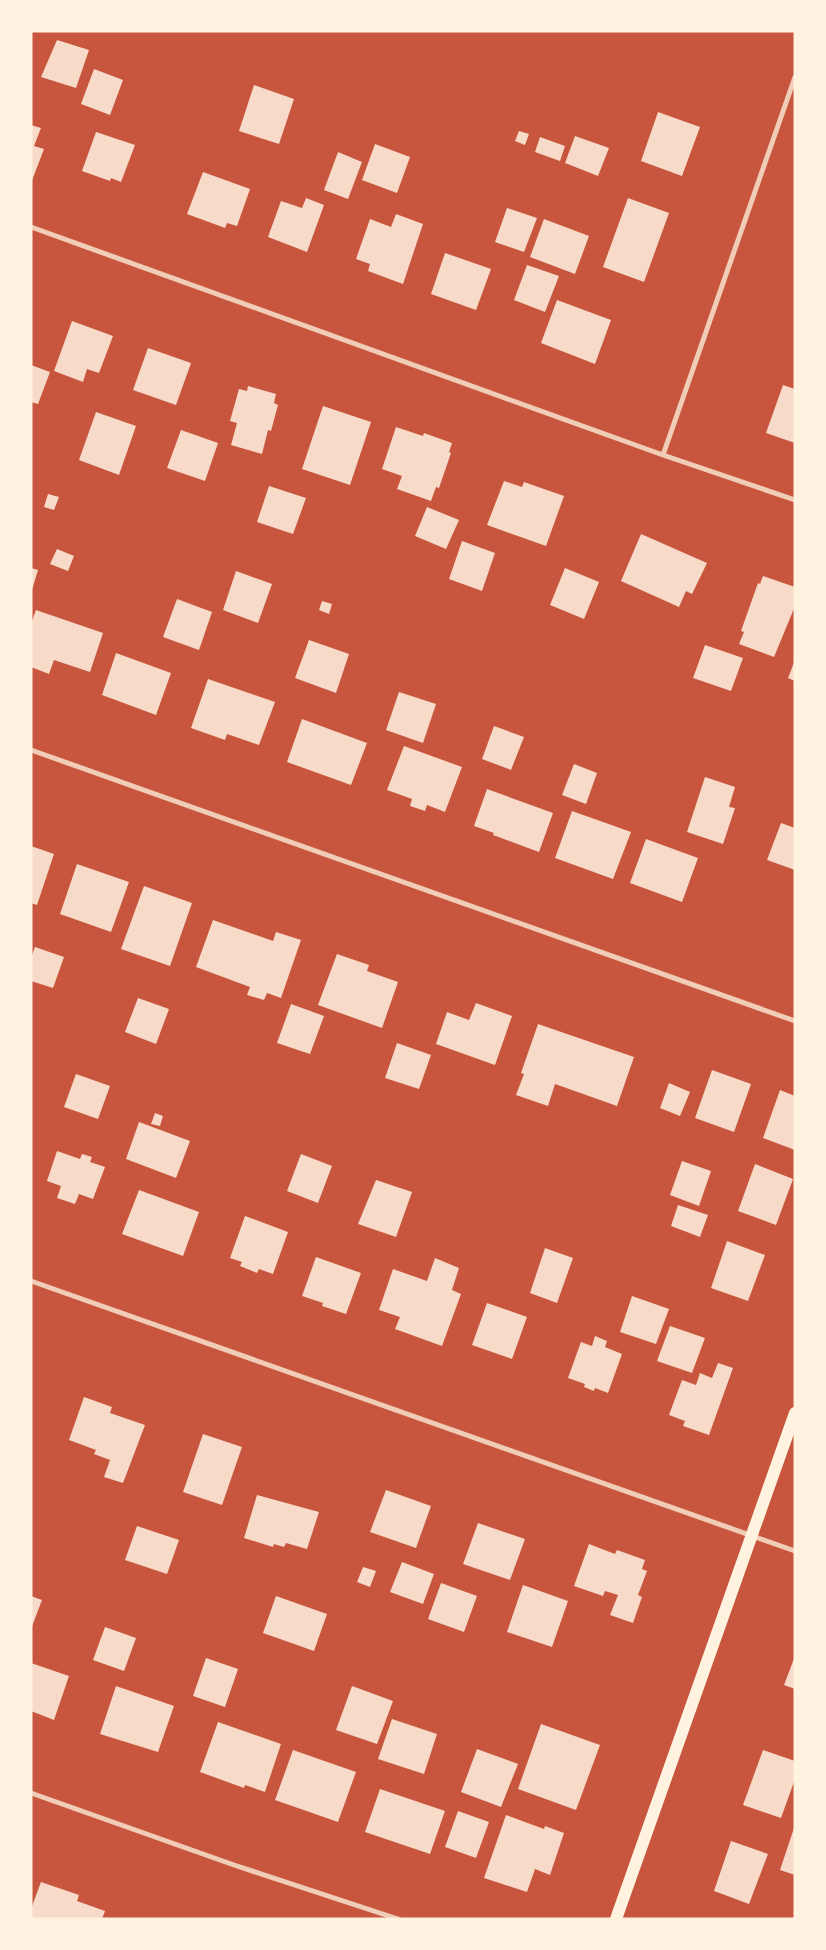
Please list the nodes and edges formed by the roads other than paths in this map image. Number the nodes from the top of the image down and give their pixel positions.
1 (795, 77) edge
2 (31, 228) edge
3 (663, 455) junction
4 (795, 500) edge
5 (31, 750) edge
6 (795, 1022) edge
7 (31, 1281) edge
8 (795, 1413) edge
9 (752, 1536) junction
10 (795, 1551) edge
11 (31, 1793) edge
12 (398, 1919) edge
13 (616, 1919) edge

1 - 3 street
2 - 3 street
3 - 4 street
5 - 6 street
7 - 9 street
8 - 9 main road
9 - 10 street
9 - 13 main road
11 - 12 street

